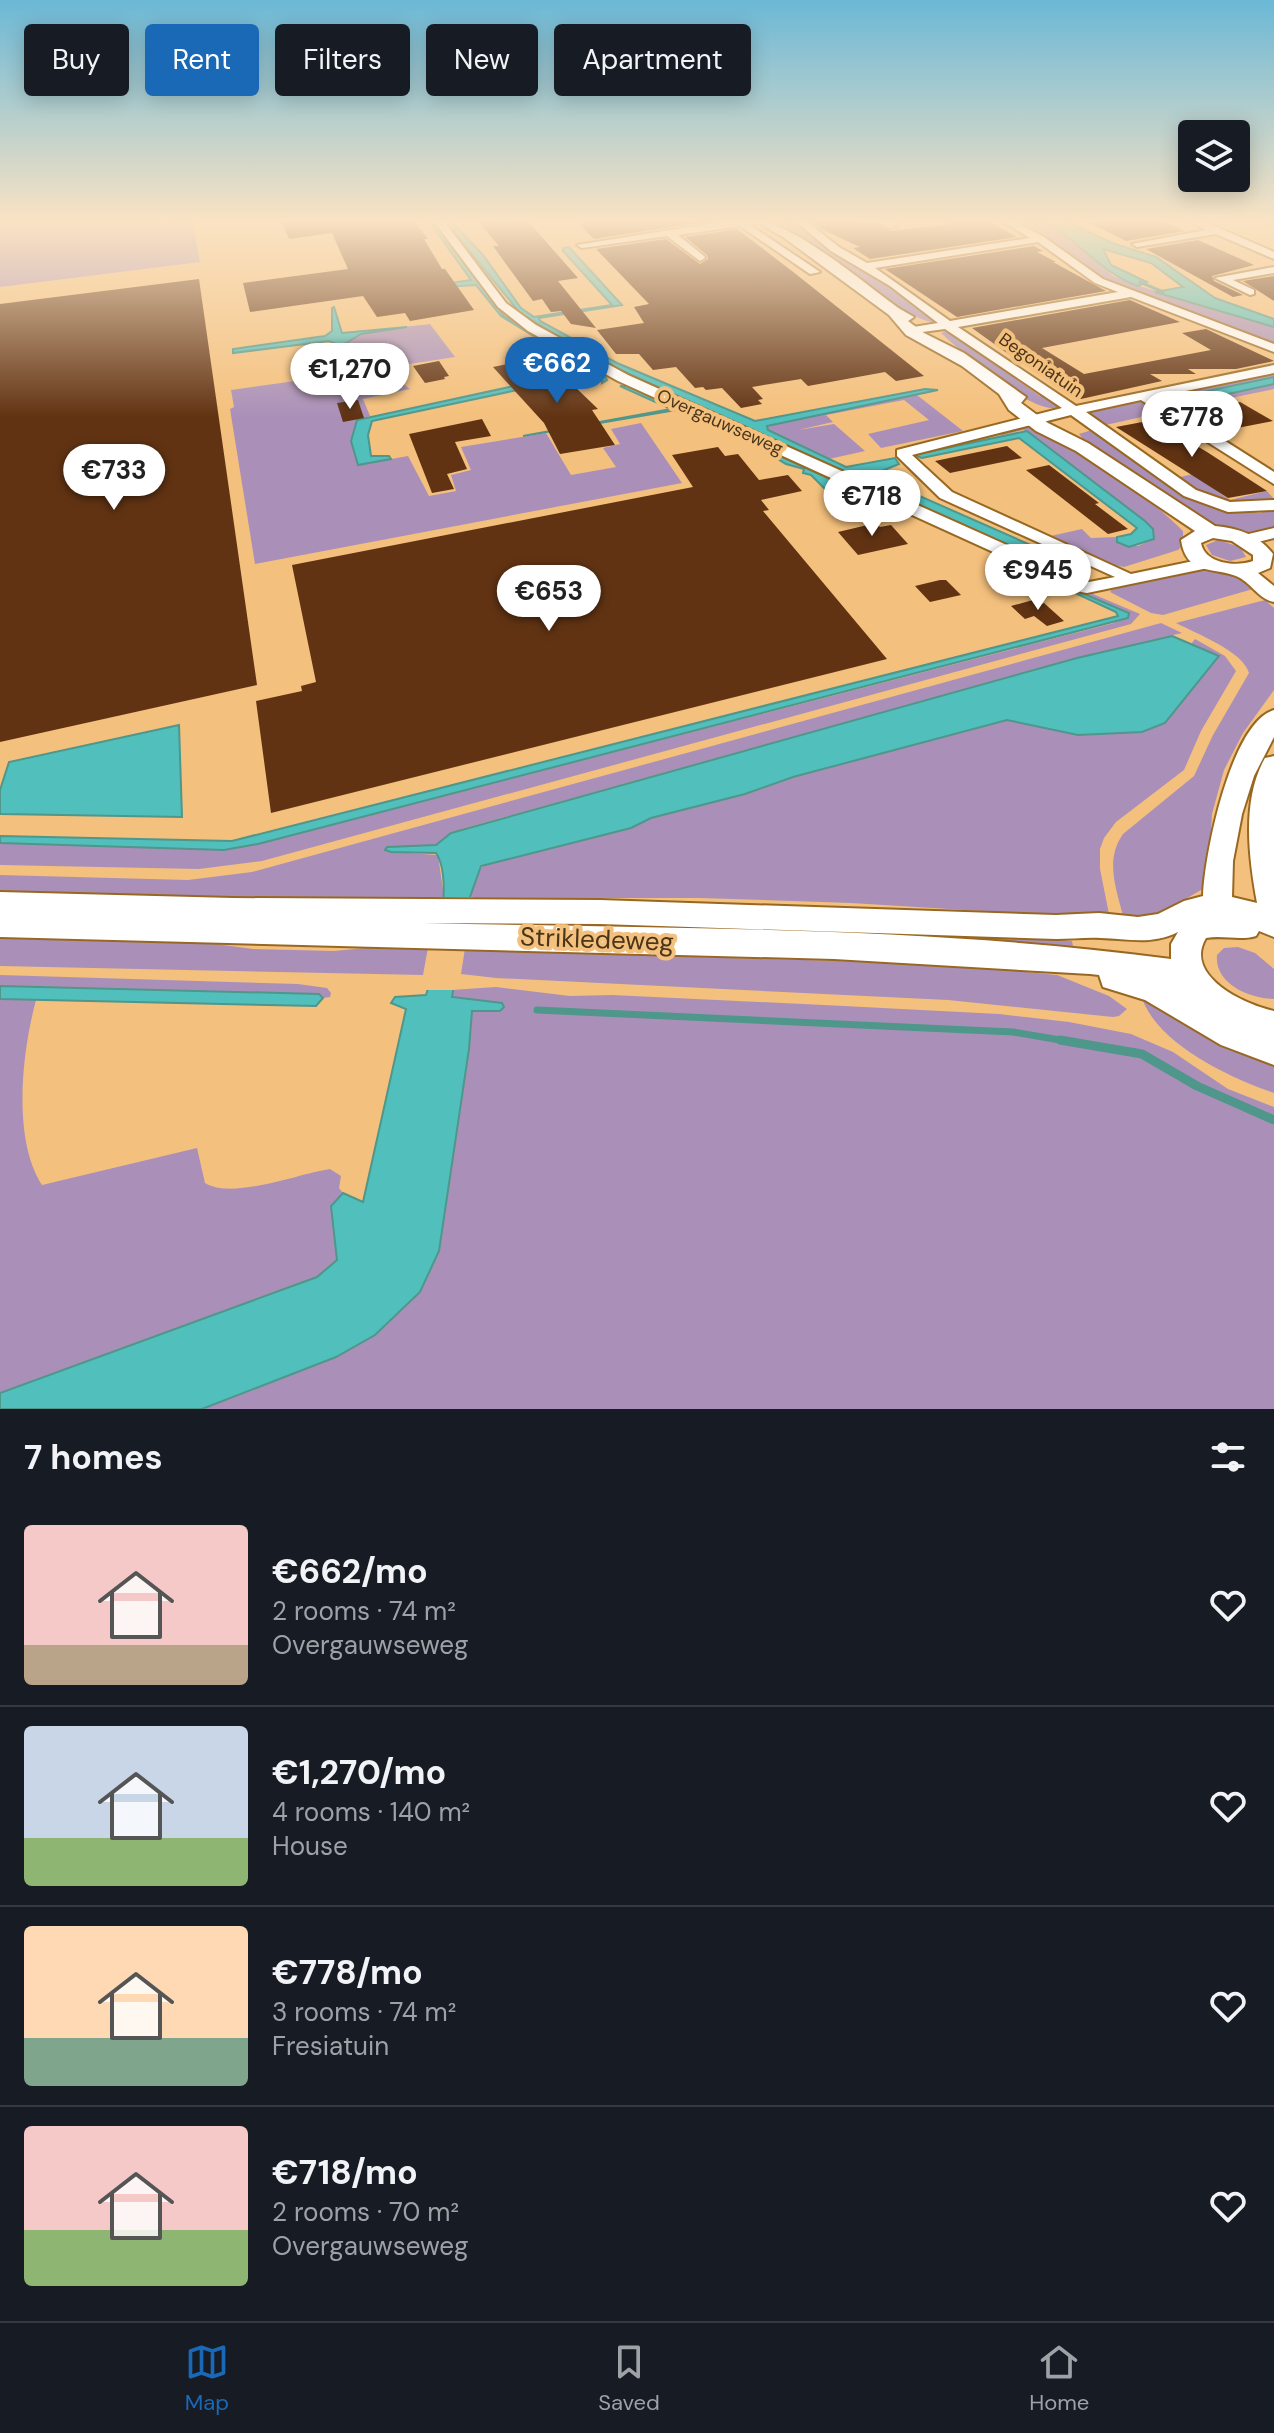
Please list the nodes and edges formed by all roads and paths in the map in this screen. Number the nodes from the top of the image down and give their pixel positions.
1 (488, 286) edge
2 (859, 286) edge
3 (895, 286) edge
4 (1112, 286) edge
5 (1237, 286) edge
6 (1250, 292) dead end
7 (1129, 294) junction
8 (895, 312) junction
9 (948, 325) junction
10 (928, 329) junction
11 (911, 331) junction
12 (1274, 348) edge
13 (950, 352) junction
14 (1274, 369) edge
15 (1006, 392) junction
16 (1144, 396) junction
17 (1072, 410) junction
18 (1050, 415) junction
19 (1031, 419) junction
20 (1082, 447) junction
21 (1274, 479) edge
22 (1274, 505) edge
23 (1274, 533) edge
24 (1202, 546) junction
25 (1259, 559) edge
26 (1122, 574) junction
27 (1087, 588) junction
28 (1274, 596) edge
29 (1274, 718) edge
30 (1274, 765) edge
31 (0, 904) edge
32 (1230, 913) junction
33 (1274, 913) edge
34 (432, 924) junction
35 (469, 924) junction
36 (0, 925) edge
37 (1274, 925) edge
38 (1174, 935) junction
39 (1274, 941) edge
40 (1055, 961) junction
41 (1192, 975) junction
42 (1274, 1026) edge
43 (1274, 1050) edge

1 - 27 street, Overgauwseweg
2 - 8 main road
3 - 9 street, Begoniatuin
4 - 7 street
5 - 6 street
7 - 9 street
7 - 12 street
8 - 10 main road
8 - 11 main road
9 - 10 street
9 - 17 street, Begoniatuin
10 - 11 street
10 - 13 main road
11 - 13 main road
13 - 15 main road
14 - 16 street
15 - 18 main road
15 - 19 main road
16 - 17 street
16 - 21 street
17 - 18 street
17 - 22 street, Begoniatuin
18 - 19 street
18 - 20 main road
19 - 20 main road
19 - 26 street
20 - 24 main road
23 - 25 street
24 - 25 main road
24 - 25 main road
24 - 26 street
24 - 27 street
25 - 28 main road
26 - 27 street
29 - 32 main road
30 - 33 main road
31 - 34 main road, Strikledeweg
32 - 37 main road
32 - 38 main road
32 - 39 main road
34 - 35 main road, Strikledeweg
34 - 36 main road, Strikledeweg
35 - 38 main road, Strikledeweg
35 - 40 main road, Strikledeweg
38 - 41 main road
40 - 41 main road, Strikledeweg
40 - 43 main road
41 - 42 main road

